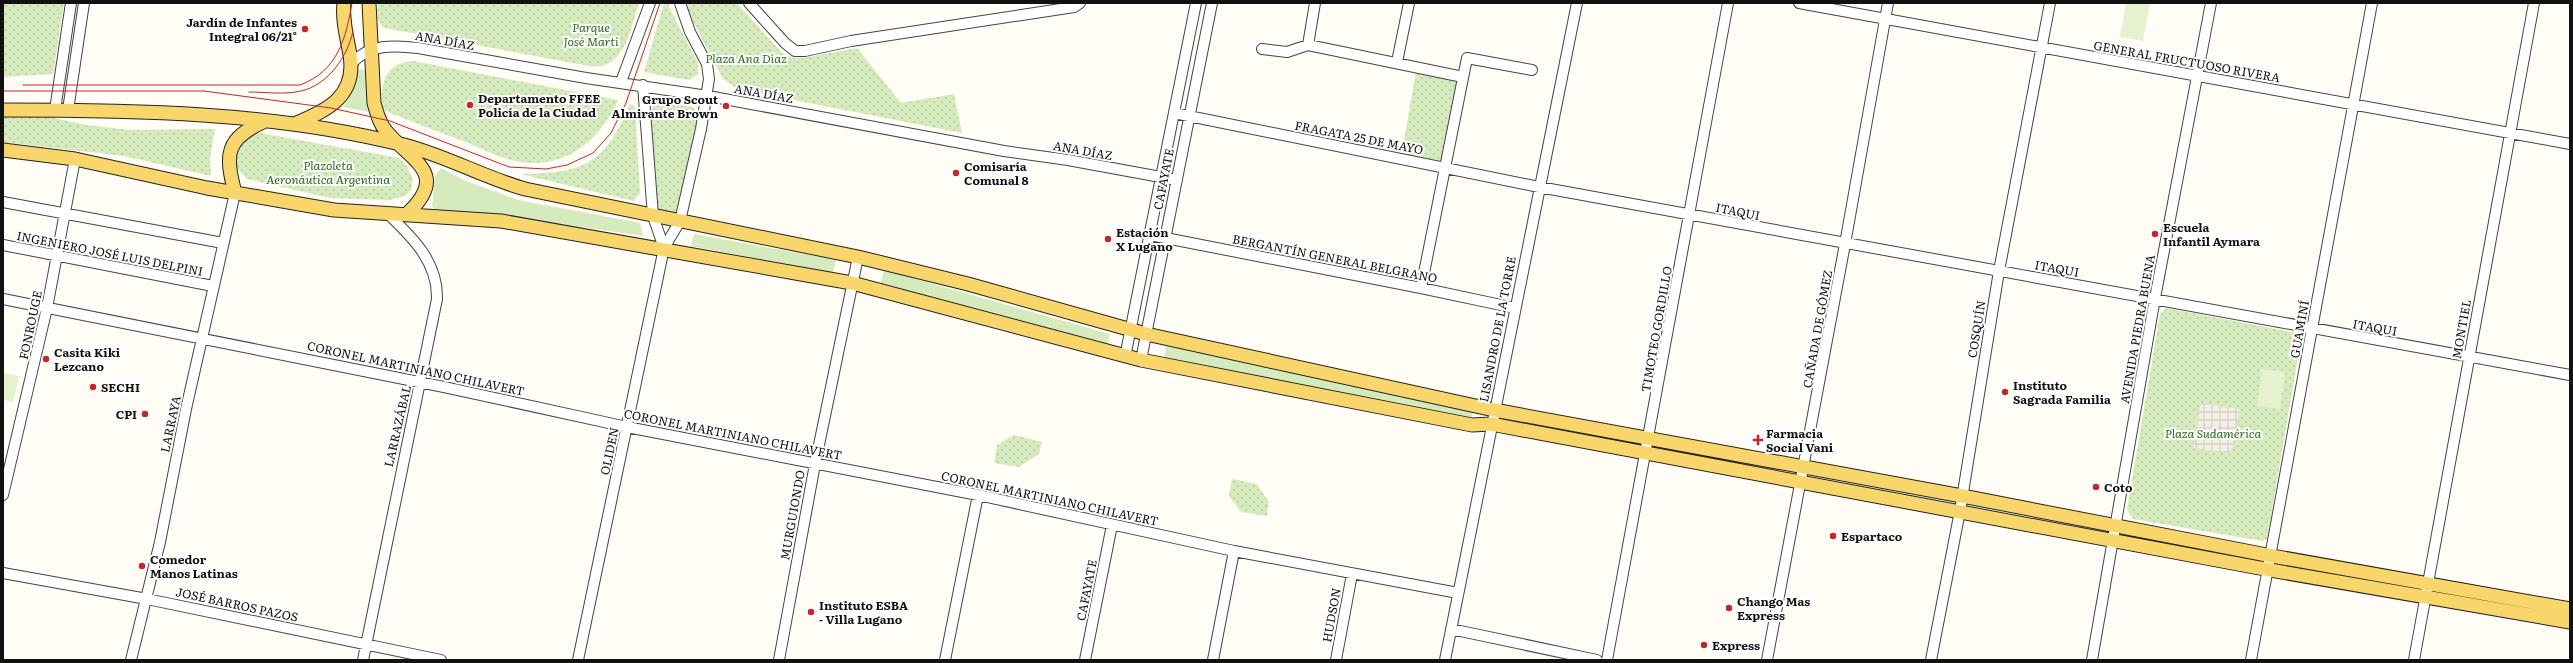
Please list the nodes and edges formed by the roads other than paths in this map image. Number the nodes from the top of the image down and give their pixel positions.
1 (71, 3) edge
2 (84, 3) edge
3 (344, 3) edge
4 (369, 3) edge
5 (650, 3) edge
6 (680, 3) edge
7 (749, 3) edge
8 (1080, 3) edge
9 (1196, 3) edge
10 (1212, 3) edge
11 (1315, 3) edge
12 (1409, 3) edge
13 (1577, 3) edge
14 (1728, 3) edge
15 (1799, 3) edge
16 (1888, 3) edge
17 (2050, 3) edge
18 (2211, 3) edge
19 (2372, 3) edge
20 (2534, 3) edge
21 (1885, 18) junction
22 (1308, 44) junction
23 (2041, 48) junction
24 (370, 49) junction
25 (1262, 49) dead end
26 (1397, 62) junction
27 (352, 63) junction
28 (1532, 70) dead end
29 (2197, 76) junction
30 (1463, 77) junction
31 (621, 82) junction
32 (643, 85) junction
33 (708, 96) junction
34 (2354, 104) junction
35 (3, 110) edge
36 (55, 110) junction
37 (68, 110) junction
38 (1174, 113) junction
39 (1189, 116) junction
40 (267, 120) junction
41 (294, 124) junction
42 (2510, 133) junction
43 (400, 144) junction
44 (2570, 144) edge
45 (3, 150) edge
46 (75, 159) junction
47 (1446, 168) junction
48 (1161, 177) junction
49 (1177, 180) junction
50 (1539, 187) junction
51 (235, 193) junction
52 (3, 202) edge
53 (408, 213) junction
54 (66, 214) junction
55 (388, 214) junction
56 (1690, 215) junction
57 (653, 216) junction
58 (680, 221) junction
59 (1150, 236) junction
60 (1165, 239) junction
61 (223, 243) junction
62 (1846, 244) junction
63 (3, 245) edge
64 (664, 248) junction
65 (58, 255) junction
66 (858, 257) junction
67 (1999, 271) junction
68 (852, 283) junction
69 (213, 286) junction
70 (1421, 288) junction
71 (2156, 298) junction
72 (3, 299) edge
73 (47, 308) junction
74 (1515, 308) junction
75 (2312, 329) junction
76 (1131, 330) junction
77 (1146, 334) junction
78 (201, 339) junction
79 (1125, 357) junction
80 (2469, 357) junction
81 (1141, 360) junction
82 (2570, 375) edge
83 (420, 382) junction
84 (1494, 410) junction
85 (1491, 424) junction
86 (628, 426) junction
87 (1649, 438) junction
88 (1647, 454) junction
89 (815, 464) junction
90 (1804, 467) junction
91 (1801, 483) junction
92 (3, 495) edge
93 (978, 495) junction
94 (1962, 496) junction
95 (1960, 511) junction
96 (1112, 525) junction
97 (2115, 526) junction
98 (2113, 540) junction
99 (1234, 551) junction
100 (2272, 556) junction
101 (2270, 570) junction
102 (3, 574) edge
103 (1352, 574) junction
104 (2428, 590) junction
105 (1458, 593) junction
106 (147, 598) junction
107 (2570, 609) edge
108 (2570, 622) edge
109 (1451, 629) junction
110 (366, 643) junction
111 (131, 660) edge
112 (363, 660) edge
113 (442, 660) edge
114 (578, 660) edge
115 (779, 660) edge
116 (945, 660) edge
117 (1085, 660) edge
118 (1213, 660) edge
119 (1336, 660) edge
120 (1444, 660) edge
121 (1597, 660) edge
122 (1607, 660) edge
123 (1767, 660) edge
124 (1931, 660) edge
125 (2092, 660) edge
126 (2251, 660) edge
127 (2414, 660) edge

1 - 36 street
2 - 37 street
3 - 27 main road
4 - 24 main road
5 - 31 street
6 - 33 street
7 - 8 street
9 - 38 street, CAFAYATE
10 - 39 street, CAFAYATE
11 - 22 street
12 - 26 street
13 - 50 street, LISANDRO DE LA TORRE
14 - 56 street, TIMOTEO GORDILLO
15 - 21 street, GENERAL FRUCTUOSO RIVERA
16 - 21 street, CAÑADA DE GÓMEZ
17 - 23 street, COSQUÍN
18 - 29 street, AVENIDA PIEDRA BUENA
19 - 34 street, GUAMINÍ
20 - 42 street, MONTIEL
21 - 23 street, GENERAL FRUCTUOSO RIVERA
21 - 62 street, CAÑADA DE GÓMEZ
22 - 25 street
22 - 26 street
23 - 29 street, GENERAL FRUCTUOSO RIVERA
23 - 67 street, COSQUÍN
24 - 27 street, ANA DÍAZ
24 - 31 street, ANA DÍAZ
24 - 43 main road
26 - 30 street
27 - 41 main road
28 - 30 street
29 - 34 street, GENERAL FRUCTUOSO RIVERA
29 - 71 street, AVENIDA PIEDRA BUENA
30 - 47 street
31 - 32 street, ANA DÍAZ
32 - 33 street, ANA DÍAZ
32 - 57 street
33 - 48 street, ANA DÍAZ
33 - 58 street
34 - 42 street, GENERAL FRUCTUOSO RIVERA
34 - 75 street, GUAMINÍ
35 - 36 main road
36 - 37 main road
37 - 40 main road
38 - 39 street, FRAGATA 25 DE MAYO
38 - 48 street, CAFAYATE
39 - 47 street, FRAGATA 25 DE MAYO
39 - 49 street, CAFAYATE
40 - 41 main road
40 - 51 main road
41 - 43 main road
42 - 44 street, GENERAL FRUCTUOSO RIVERA
42 - 80 street, MONTIEL
43 - 53 main road
43 - 57 main road
45 - 46 main road
46 - 51 main road
46 - 54 street, FONROUGE
47 - 50 street, FRAGATA 25 DE MAYO
47 - 70 street
48 - 49 street, ANA DÍAZ
48 - 59 street, CAFAYATE
49 - 60 street, CAFAYATE
50 - 56 street, ITAQUI
50 - 74 street, LISANDRO DE LA TORRE
51 - 55 main road
51 - 61 street, LARRAYA
52 - 54 street
53 - 55 main road
53 - 64 main road
54 - 61 street
54 - 65 street, FONROUGE
55 - 83 street, LARRAZÁBAL
56 - 62 street, ITAQUI
56 - 87 street, TIMOTEO GORDILLO
57 - 58 main road
57 - 64 street
58 - 64 street
58 - 66 main road
59 - 60 street, BERGANTÍN GENERAL BELGRANO
59 - 76 street, CAFAYATE
60 - 70 street, BERGANTÍN GENERAL BELGRANO
60 - 77 street, CAFAYATE
61 - 69 street, LARRAYA
62 - 67 street, ITAQUI
62 - 90 street, CAÑADA DE GÓMEZ
63 - 65 street, INGENIERO JOSÉ LUIS DELPINI
64 - 68 main road
64 - 86 street, OLIDEN
65 - 69 street, INGENIERO JOSÉ LUIS DELPINI
65 - 73 street, FONROUGE
66 - 68 street, MURGUIONDO
66 - 76 main road
67 - 71 street, ITAQUI
67 - 94 street, COSQUÍN
68 - 79 main road
68 - 89 street, MURGUIONDO
69 - 78 street, LARRAYA
70 - 74 street, BERGANTÍN GENERAL BELGRANO
71 - 75 street, ITAQUI
71 - 97 street, AVENIDA PIEDRA BUENA
72 - 73 street, CORONEL MARTINIANO CHILAVERT
73 - 78 street, CORONEL MARTINIANO CHILAVERT
73 - 92 street, FONROUGE
74 - 84 street, LISANDRO DE LA TORRE
75 - 80 street, ITAQUI
75 - 100 street, GUAMINÍ
76 - 77 main road
76 - 79 street, CAFAYATE
77 - 81 street, CAFAYATE
77 - 84 main road
78 - 83 street, CORONEL MARTINIANO CHILAVERT
78 - 106 street, LARRAYA
79 - 81 main road
80 - 82 street, ITAQUI
80 - 104 street, MONTIEL
81 - 85 main road
83 - 86 street, CORONEL MARTINIANO CHILAVERT
83 - 110 street, LARRAZÁBAL
84 - 85 street, LISANDRO DE LA TORRE
84 - 87 main road
85 - 88 main road
85 - 105 street, LISANDRO DE LA TORRE
86 - 89 street, CORONEL MARTINIANO CHILAVERT
86 - 114 street, OLIDEN
87 - 88 street, TIMOTEO GORDILLO
87 - 90 main road
88 - 91 main road
88 - 122 street, TIMOTEO GORDILLO
89 - 93 street, CORONEL MARTINIANO CHILAVERT
89 - 115 street, MURGUIONDO
90 - 91 street, CAÑADA DE GÓMEZ
90 - 94 main road
91 - 95 main road
91 - 123 street, CAÑADA DE GÓMEZ
93 - 96 street, CORONEL MARTINIANO CHILAVERT
93 - 116 street
94 - 95 street, COSQUÍN
94 - 97 main road
95 - 98 main road
95 - 124 street, COSQUÍN
96 - 99 street, CORONEL MARTINIANO CHILAVERT
96 - 117 street, CAFAYATE
97 - 98 street, AVENIDA PIEDRA BUENA
97 - 100 main road
98 - 101 main road
98 - 125 street, AVENIDA PIEDRA BUENA
99 - 103 street, CORONEL MARTINIANO CHILAVERT
99 - 118 street
100 - 101 street, GUAMINÍ
100 - 104 main road
101 - 104 main road
101 - 126 street, GUAMINÍ
102 - 106 street, JOSÉ BARROS PAZOS
103 - 105 street, CORONEL MARTINIANO CHILAVERT
103 - 119 street, HUDSON
104 - 107 main road
104 - 108 main road
104 - 127 street, MONTIEL
105 - 109 street, LISANDRO DE LA TORRE
106 - 110 street, JOSÉ BARROS PAZOS
106 - 111 street, LARRAYA
109 - 120 street, LISANDRO DE LA TORRE
109 - 121 street
110 - 112 street, LARRAZÁBAL
110 - 113 street, JOSÉ BARROS PAZOS

